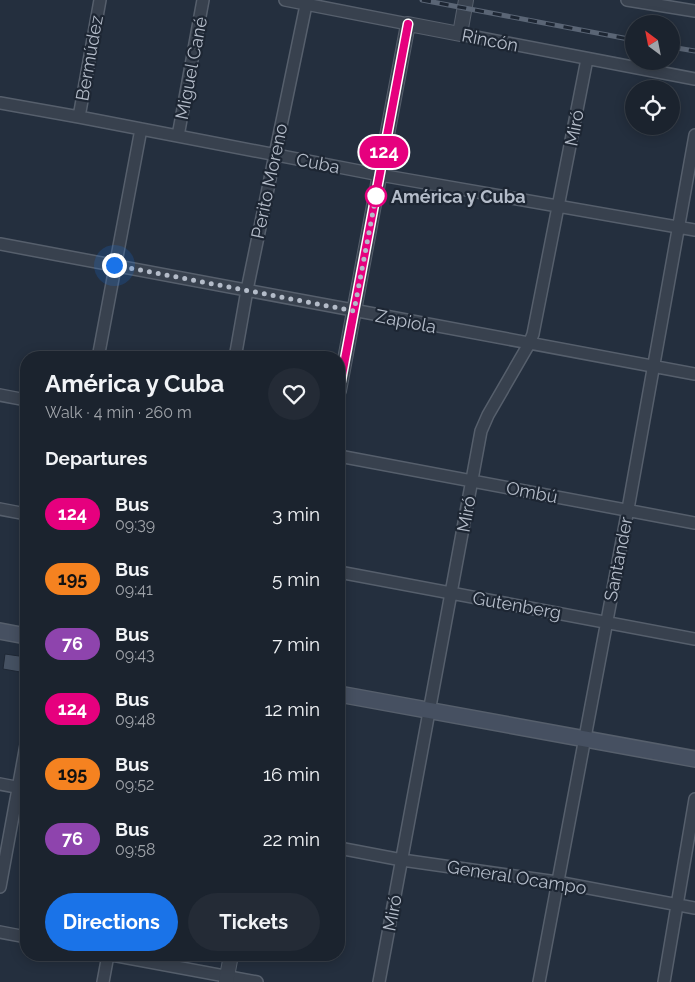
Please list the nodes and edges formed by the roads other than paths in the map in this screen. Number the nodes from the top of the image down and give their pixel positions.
1 (100, 0) edge
2 (204, 0) edge
3 (285, 0) edge
4 (466, 0) edge
5 (627, 0) edge
6 (306, 4) junction
7 (695, 11) edge
8 (408, 24) junction
9 (460, 34) junction
10 (587, 59) junction
11 (695, 79) edge
12 (0, 103) edge
13 (79, 116) junction
14 (140, 129) junction
15 (695, 135) edge
16 (178, 136) junction
17 (275, 154) junction
18 (380, 175) junction
19 (559, 205) junction
20 (678, 226) junction
21 (695, 230) edge
22 (0, 244) edge
23 (114, 265) junction
24 (247, 290) junction
25 (354, 311) junction
26 (529, 344) junction
27 (99, 351) edge
28 (237, 351) edge
29 (345, 359) edge
30 (654, 367) junction
31 (695, 374) edge
32 (0, 395) edge
33 (20, 399) edge
34 (345, 457) edge
35 (472, 480) junction
36 (0, 509) edge
37 (628, 509) junction
38 (20, 513) edge
39 (695, 523) edge
40 (345, 573) edge
41 (452, 593) junction
42 (606, 622) junction
43 (0, 631) edge
44 (20, 635) edge
45 (695, 639) edge
46 (345, 695) edge
47 (430, 710) junction
48 (584, 738) junction
49 (695, 759) edge
50 (0, 784) edge
51 (20, 789) edge
52 (20, 798) edge
53 (695, 799) edge
54 (345, 849) edge
55 (402, 860) junction
56 (557, 882) junction
57 (0, 887) edge
58 (678, 905) junction
59 (695, 908) edge
60 (0, 932) edge
61 (20, 936) edge
62 (108, 961) edge
63 (139, 961) edge
64 (230, 961) edge
65 (227, 979) edge
66 (103, 982) edge
67 (257, 982) edge
68 (379, 982) edge
69 (539, 982) edge
70 (664, 982) edge

1 - 13 street, Bermúdez
2 - 16 street, Miguel Cané
3 - 6 street, Rincón
4 - 9 street
5 - 7 street
6 - 8 street, Rincón
6 - 17 street, Perito Moreno
8 - 9 street, Rincón
8 - 18 street
9 - 10 street, Rincón
10 - 11 street, Rincón
10 - 19 street, Miró
12 - 13 street, Cuba
13 - 14 street, Cuba
14 - 16 street, Cuba
14 - 23 street
15 - 20 street, Santander
16 - 17 street, Cuba
17 - 18 street, Cuba
17 - 24 street, Perito Moreno
18 - 19 street, Cuba
18 - 25 street
19 - 20 street, Cuba
19 - 26 street, Miró
20 - 21 street, Cuba
20 - 30 street, Santander
22 - 23 street, Zapiola
23 - 24 street, Zapiola
23 - 27 street
24 - 25 street, Zapiola
24 - 28 street, Perito Moreno
25 - 26 street, Zapiola
25 - 29 street
26 - 30 street, Zapiola
26 - 35 street, Miró
30 - 31 street, Zapiola
30 - 37 street, Santander
32 - 33 street
34 - 35 street, Ombú
35 - 37 street, Ombú
35 - 41 street, Miró
36 - 38 street
37 - 39 street, Ombú
37 - 42 street, Santander
40 - 41 street, Gutenberg
41 - 42 street, Gutenberg
41 - 47 street, Miró
42 - 45 street, Gutenberg
42 - 48 street, Santander
43 - 44 main road
46 - 47 main road
47 - 48 main road
47 - 55 street, Miró
48 - 49 main road
48 - 56 street, Santander
50 - 51 street
52 - 57 street
53 - 58 street
54 - 55 street, General Ocampo
55 - 56 street, General Ocampo
55 - 68 street, Miró
56 - 58 street, General Ocampo
56 - 69 street, Santander
58 - 59 street, General Ocampo
58 - 70 street
60 - 61 street
62 - 66 street
63 - 65 street
64 - 65 street
65 - 67 street

